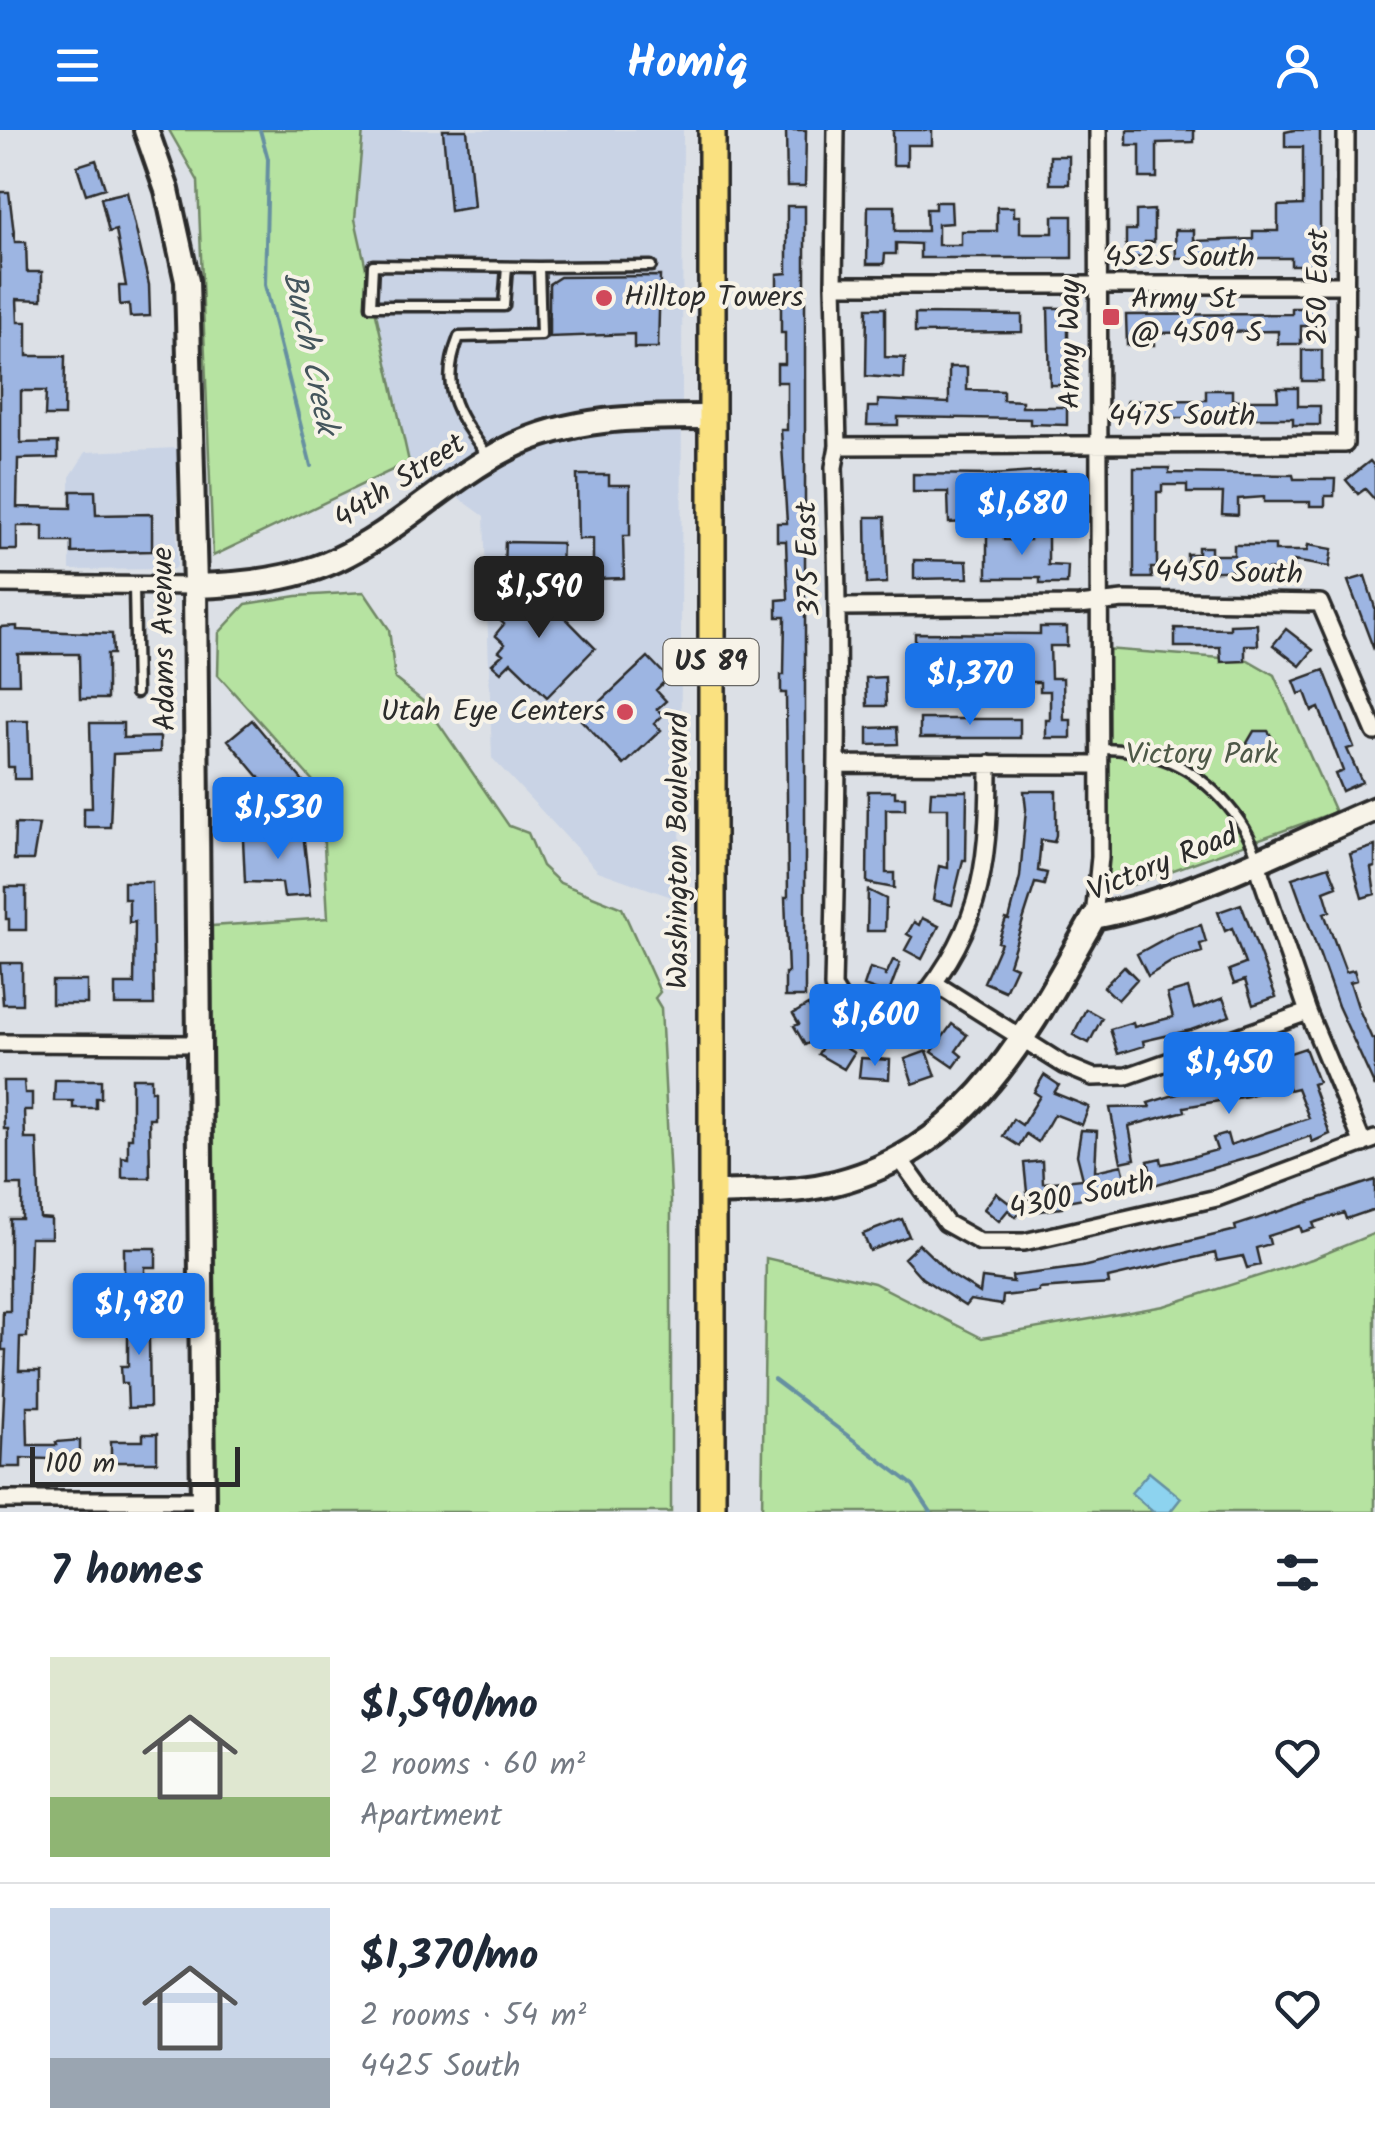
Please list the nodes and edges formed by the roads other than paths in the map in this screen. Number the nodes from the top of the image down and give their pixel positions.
1 (146, 130) edge
2 (712, 130) edge
3 (836, 130) edge
4 (1098, 130) edge
5 (1346, 130) edge
6 (652, 266) dead end
7 (507, 267) junction
8 (538, 267) junction
9 (834, 285) junction
10 (1098, 285) junction
11 (1346, 285) junction
12 (710, 417) junction
13 (1346, 444) joint
14 (1099, 445) junction
15 (838, 446) junction
16 (490, 459) junction
17 (0, 584) edge
18 (134, 586) junction
19 (194, 586) junction
20 (1097, 603) junction
21 (838, 607) junction
22 (136, 693) dead end
23 (1375, 732) edge
24 (1098, 757) junction
25 (838, 764) junction
26 (990, 764) junction
27 (1375, 809) edge
28 (1258, 859) junction
29 (1094, 918) junction
30 (936, 984) junction
31 (1308, 1012) junction
32 (1022, 1037) junction
33 (0, 1044) edge
34 (199, 1044) junction
35 (1369, 1142) edge
36 (900, 1159) junction
37 (711, 1193) junction
38 (0, 1500) edge
39 (203, 1506) edge
40 (712, 1512) edge

1 - 19 street, Adams Avenue
2 - 12 main road, Washington Boulevard / US 89
3 - 9 street, 375 East
4 - 10 street, Army Way
5 - 11 street, 250 East
6 - 8 lane
7 - 7 lane
7 - 8 lane
8 - 16 lane
9 - 10 street, 4525 South
9 - 15 street, 375 East
10 - 11 street, 4525 South
10 - 14 street, Army Way
11 - 13 street, 250 East
12 - 16 street, 44th Street
12 - 37 main road, Washington Boulevard / US 89
13 - 14 street, 4475 South
14 - 15 street, 4475 South
14 - 20 street, Army Way
15 - 21 street, 375 East
16 - 19 street, 44th Street
17 - 18 street, 44th Street
18 - 19 street, 44th Street
18 - 22 lane
19 - 34 street, Adams Avenue
20 - 21 street, 4450 South
20 - 23 street, 4450 South
20 - 24 street, Army Way
21 - 25 street, 375 East
24 - 26 street
24 - 28 lane
24 - 29 street, Army Way
25 - 26 street
25 - 30 street, 375 East
26 - 30 street
27 - 28 street, Victory Road
28 - 29 street, Victory Road
28 - 31 street
29 - 32 street, Victory Road
30 - 32 street
31 - 32 street
31 - 35 street
32 - 36 street, Victory Road
33 - 34 street
34 - 39 street, Adams Avenue
35 - 36 street, 4300 South
36 - 37 street
37 - 40 main road, Washington Boulevard / US 89
38 - 39 street

